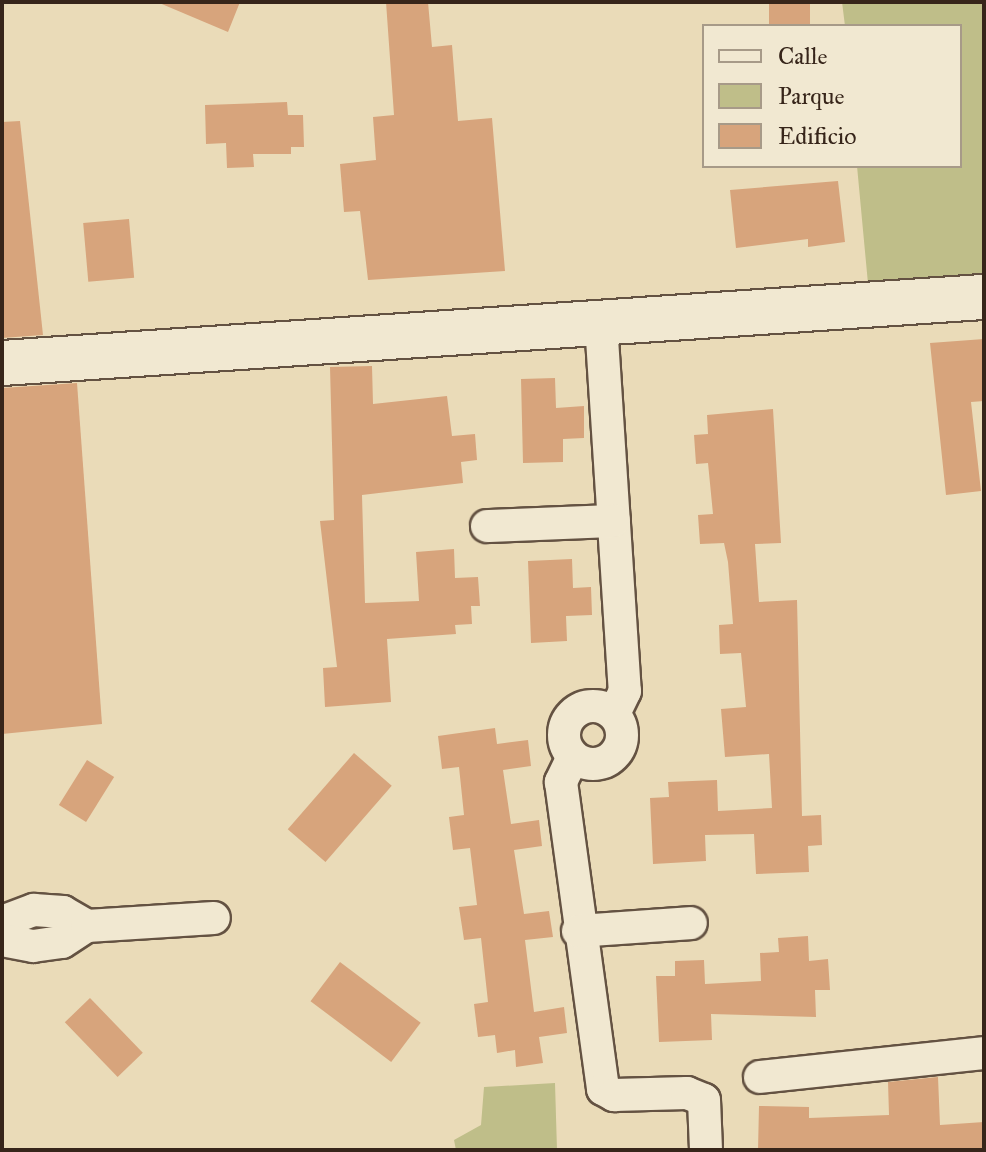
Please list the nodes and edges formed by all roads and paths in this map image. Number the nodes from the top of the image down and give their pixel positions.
1 (984, 297) edge
2 (601, 323) junction
3 (2, 363) edge
4 (614, 521) junction
5 (487, 526) dead end
6 (214, 918) dead end
7 (2, 922) edge
8 (691, 923) dead end
9 (87, 926) junction
10 (578, 931) junction
11 (2, 940) edge
12 (984, 1053) edge
13 (760, 1077) dead end
14 (706, 1150) edge

1 - 2 street
2 - 3 street
2 - 4 street
4 - 5 street
4 - 10 street
6 - 9 street
7 - 9 street
8 - 10 street
9 - 11 street
10 - 14 street
12 - 13 street

